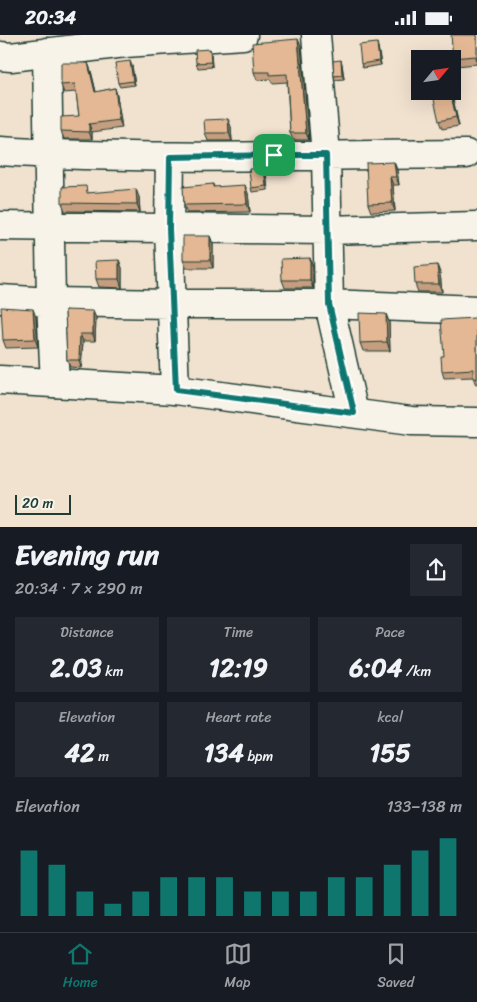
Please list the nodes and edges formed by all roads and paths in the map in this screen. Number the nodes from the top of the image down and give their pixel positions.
1 (243, 35) edge
2 (316, 35) edge
3 (48, 52) junction
4 (0, 56) edge
5 (0, 151) edge
6 (466, 154) dead end
7 (48, 155) junction
8 (326, 155) junction
9 (170, 157) junction
10 (0, 226) edge
11 (477, 226) edge
12 (50, 227) junction
13 (169, 229) junction
14 (326, 229) junction
15 (0, 299) edge
16 (51, 302) junction
17 (172, 304) junction
18 (329, 304) junction
19 (477, 310) edge
20 (0, 381) edge
21 (54, 383) junction
22 (176, 390) junction
23 (354, 413) junction
24 (477, 421) edge

1 - 3 street
2 - 8 street
3 - 4 street
3 - 7 street
5 - 7 street
6 - 8 street
7 - 9 street
7 - 12 street
8 - 9 street
8 - 14 street
9 - 13 street
10 - 12 street
11 - 14 street
12 - 13 street
12 - 16 street
13 - 14 street
13 - 17 street
14 - 18 street
15 - 16 street
16 - 17 street
16 - 21 street
17 - 18 street
17 - 22 street
18 - 19 street
18 - 23 street
20 - 21 street
21 - 22 street
22 - 23 street
23 - 24 street

